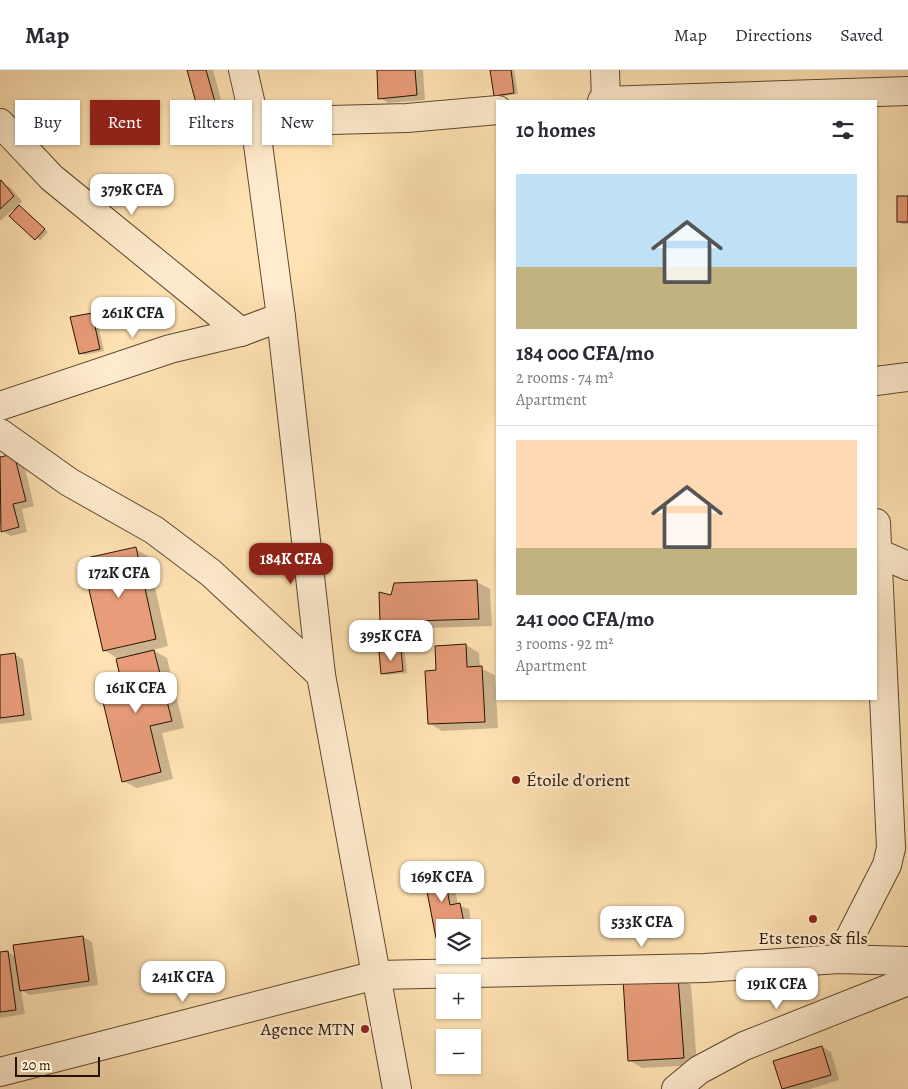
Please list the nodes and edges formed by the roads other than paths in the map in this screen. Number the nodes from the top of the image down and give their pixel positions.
1 (243, 70) edge
2 (605, 70) edge
3 (874, 88) edge
4 (908, 90) edge
5 (606, 100) edge
6 (627, 100) edge
7 (496, 110) edge
8 (255, 122) junction
9 (0, 123) edge
10 (281, 317) junction
11 (241, 332) junction
12 (908, 377) edge
13 (877, 381) edge
14 (0, 406) edge
15 (0, 433) edge
16 (877, 538) edge
17 (878, 553) edge
18 (908, 566) edge
19 (322, 675) junction
20 (839, 960) junction
21 (908, 961) edge
22 (376, 975) junction
23 (908, 981) edge
24 (0, 1072) edge
25 (397, 1089) edge
26 (676, 1089) edge

1 - 8 street
2 - 5 street
3 - 4 street
3 - 6 street
7 - 8 street
8 - 10 street
9 - 11 street
10 - 11 street
10 - 19 street
11 - 14 street
12 - 13 street
15 - 19 street
16 - 17 street
17 - 18 street
17 - 20 street
19 - 22 street
20 - 21 street
20 - 22 street
22 - 24 street
22 - 25 street
23 - 26 street

